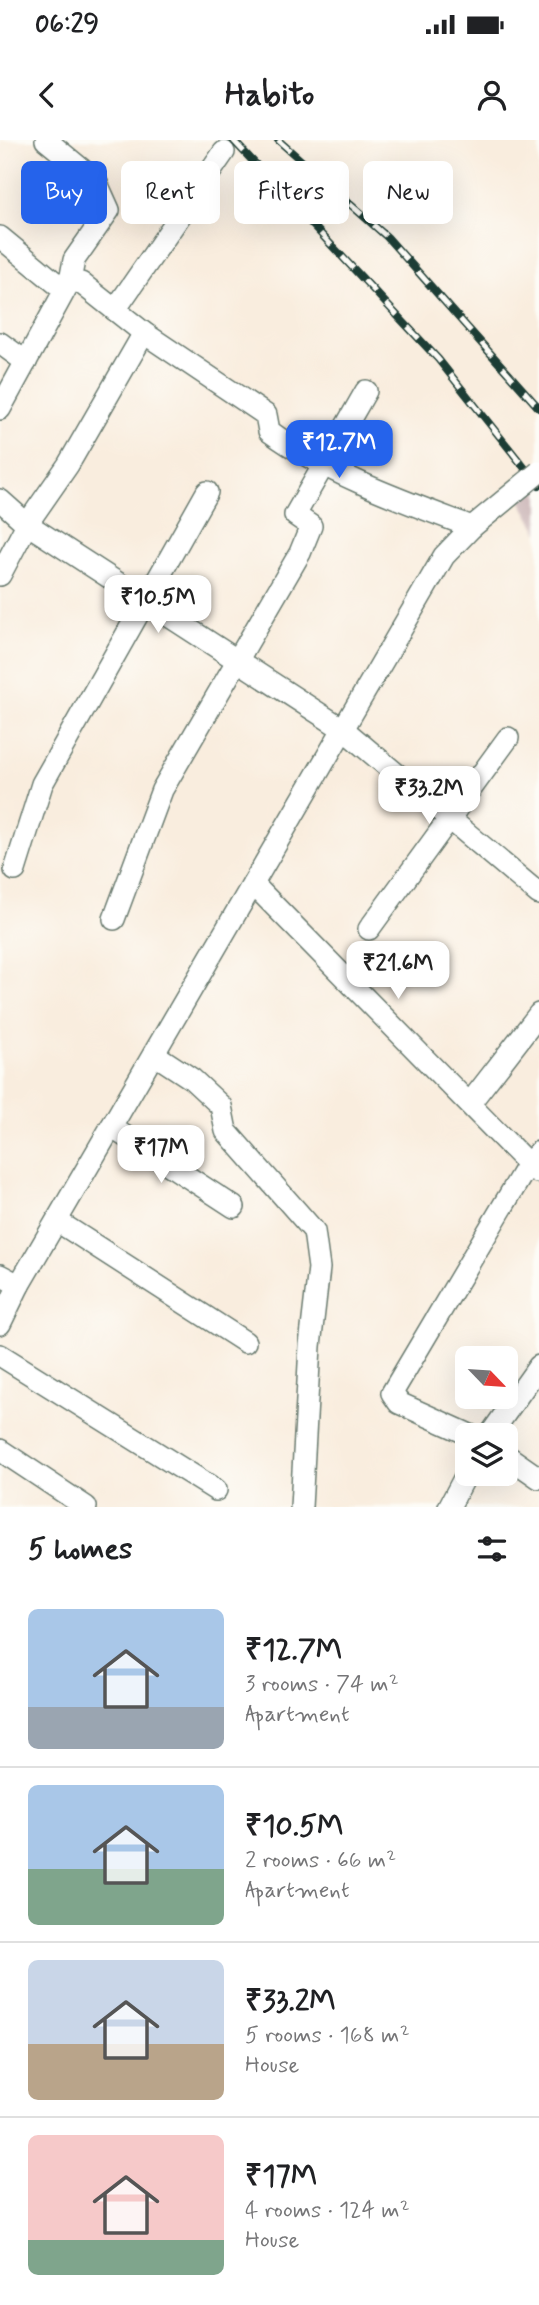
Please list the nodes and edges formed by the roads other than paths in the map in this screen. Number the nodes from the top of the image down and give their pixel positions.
1 (46, 140) edge
2 (224, 152) dead end
3 (0, 237) edge
4 (70, 281) junction
5 (114, 310) junction
6 (144, 333) junction
7 (0, 343) edge
8 (26, 362) junction
9 (366, 391) dead end
10 (0, 408) edge
11 (324, 465) junction
12 (531, 479) edge
13 (207, 492) dead end
14 (0, 500) edge
15 (27, 524) junction
16 (472, 527) junction
17 (0, 575) edge
18 (147, 603) junction
19 (237, 659) junction
20 (343, 729) junction
21 (508, 738) dead end
22 (452, 818) junction
23 (15, 870) dead end
24 (253, 884) junction
25 (538, 891) edge
26 (114, 919) dead end
27 (369, 929) dead end
28 (539, 1014) edge
29 (154, 1054) junction
30 (470, 1103) junction
31 (111, 1127) junction
32 (535, 1163) edge
33 (234, 1207) dead end
34 (57, 1221) junction
35 (9, 1280) edge
36 (0, 1324) edge
37 (245, 1342) dead end
38 (0, 1355) edge
39 (539, 1366) edge
40 (498, 1423) edge
41 (455, 1428) edge
42 (0, 1450) edge
43 (518, 1463) edge
44 (539, 1478) edge
45 (460, 1486) edge
46 (216, 1490) dead end
47 (86, 1507) edge
48 (301, 1507) edge
49 (449, 1507) edge

1 - 4 street
2 - 5 street
3 - 4 street
4 - 5 street
4 - 8 street
5 - 6 street
6 - 11 street
6 - 15 street
7 - 8 street
8 - 10 street
9 - 11 street
11 - 16 street
11 - 19 street
12 - 16 street
13 - 18 street
14 - 15 street
15 - 17 street
15 - 18 street
16 - 20 street
18 - 19 street
18 - 23 street
19 - 20 street
19 - 26 street
20 - 22 street
20 - 24 street
21 - 22 street
22 - 25 street
22 - 27 street
24 - 29 street
24 - 30 street
28 - 30 street
29 - 31 street
29 - 48 street
30 - 32 street
31 - 33 street
31 - 34 street
32 - 41 street
34 - 35 street
34 - 37 street
35 - 36 street
38 - 46 street
39 - 40 street
42 - 47 street
43 - 44 street
45 - 49 street

